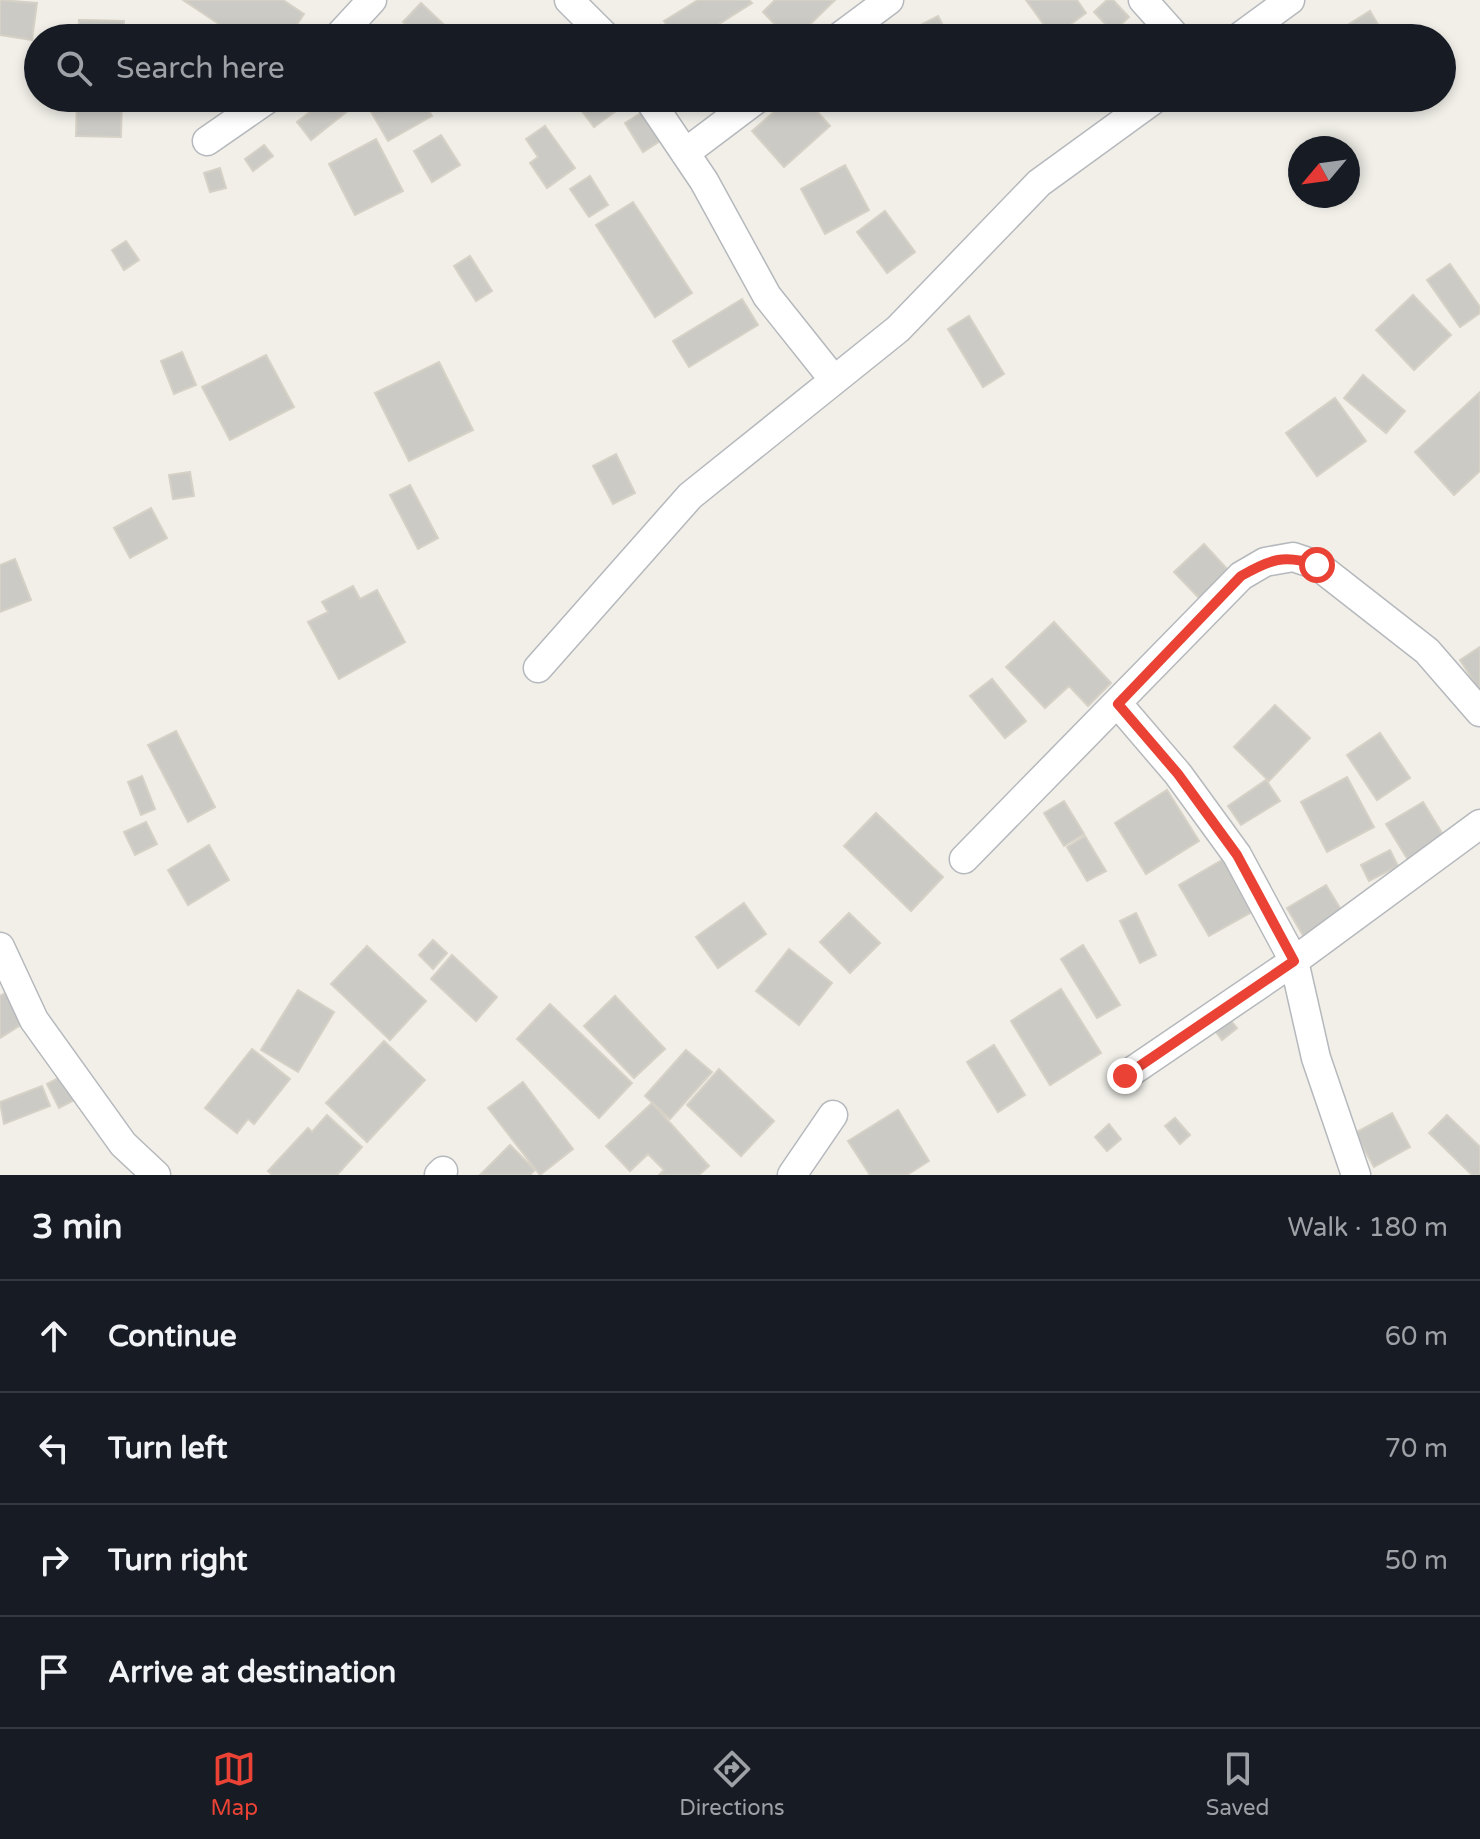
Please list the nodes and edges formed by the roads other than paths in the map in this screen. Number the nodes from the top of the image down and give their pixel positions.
1 (372, 0) edge
2 (569, 0) edge
3 (889, 0) edge
4 (1143, 0) edge
5 (1290, 0) edge
6 (350, 24) edge
7 (593, 24) edge
8 (857, 24) edge
9 (1164, 24) edge
10 (1257, 24) edge
11 (249, 112) edge
12 (657, 112) edge
13 (739, 112) edge
14 (1137, 112) edge
15 (207, 141) dead end
16 (685, 153) junction
17 (834, 380) junction
18 (538, 668) dead end
19 (1118, 704) junction
20 (1480, 712) edge
21 (1480, 824) edge
22 (964, 859) dead end
23 (0, 947) edge
24 (1294, 961) junction
25 (1125, 1076) dead end
26 (833, 1115) dead end
27 (156, 1175) edge
28 (792, 1175) edge
29 (1356, 1175) edge

1 - 6 street
2 - 7 street
3 - 8 street
4 - 9 street
5 - 10 street
11 - 15 street
12 - 16 street
13 - 16 street
14 - 17 street
16 - 17 street
17 - 18 street
19 - 20 street
19 - 22 street
19 - 24 street
21 - 24 street
23 - 27 street
24 - 25 street
24 - 29 street
26 - 28 street

